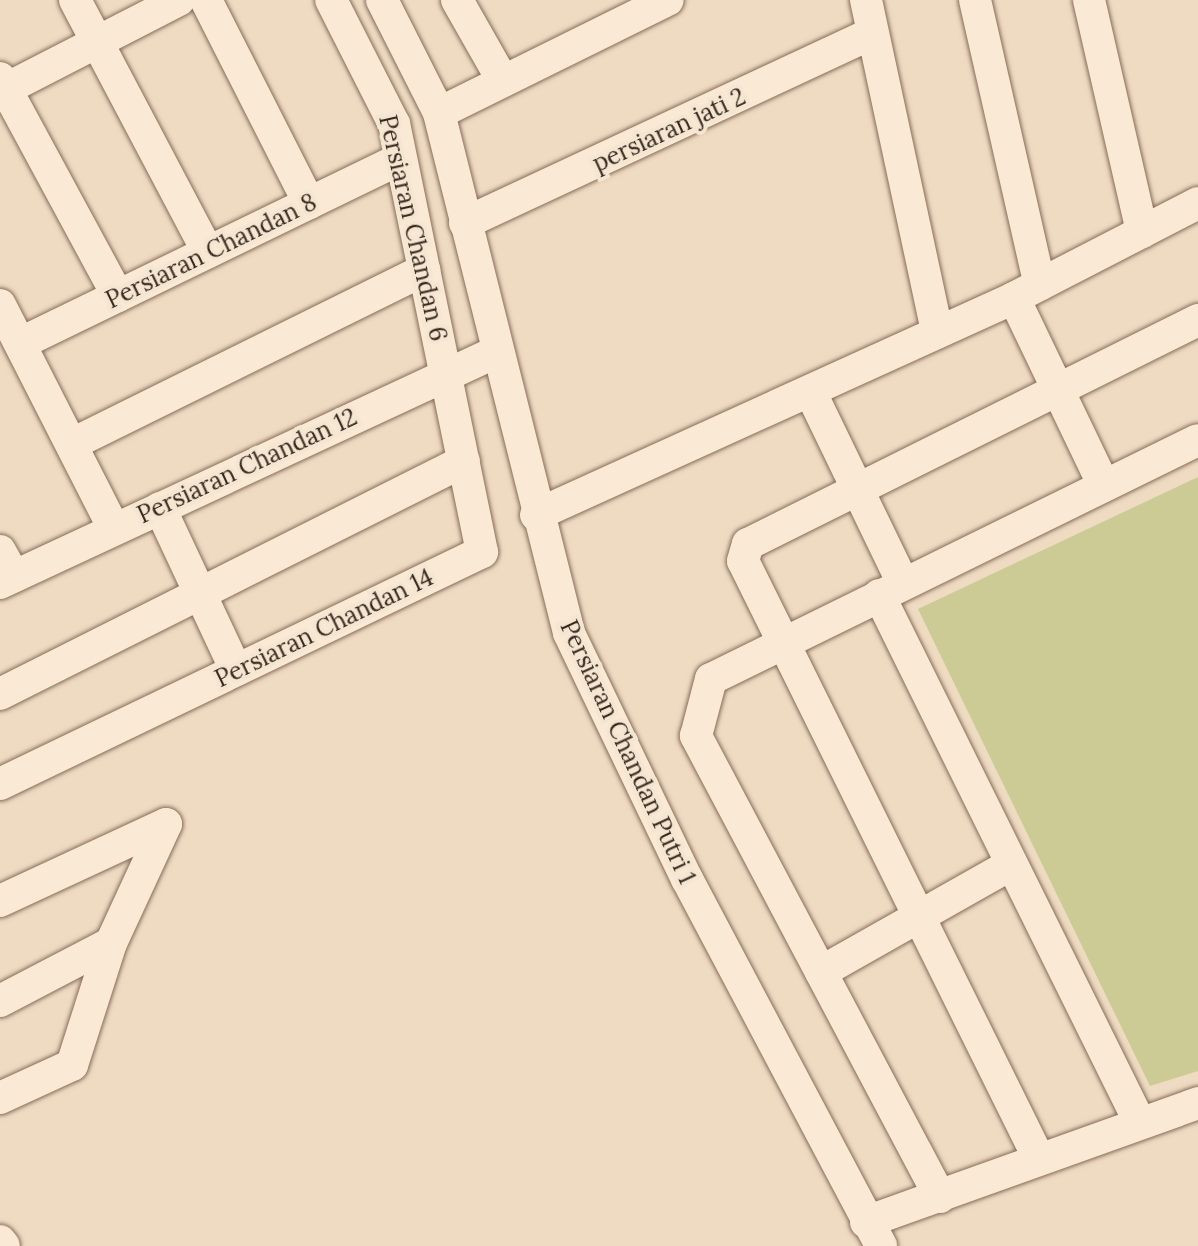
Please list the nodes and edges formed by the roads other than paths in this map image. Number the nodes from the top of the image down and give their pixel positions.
1 (75, 0) edge
2 (179, 0) edge
3 (206, 0) edge
4 (331, 0) edge
5 (382, 0) edge
6 (457, 0) edge
7 (668, 0) edge
8 (866, 0) edge
9 (975, 0) edge
10 (1089, 0) edge
11 (871, 34) junction
12 (97, 41) junction
13 (503, 81) junction
14 (2, 86) edge
15 (439, 113) junction
16 (400, 159) junction
17 (309, 203) junction
18 (1198, 203) edge
19 (465, 223) junction
20 (1142, 232) junction
21 (208, 252) junction
22 (424, 270) junction
23 (1027, 292) junction
24 (118, 296) junction
25 (0, 305) edge
26 (1198, 320) edge
27 (937, 332) junction
28 (21, 343) junction
29 (496, 352) junction
30 (446, 372) junction
31 (1060, 388) junction
32 (811, 393) junction
33 (1198, 440) edge
34 (72, 444) junction
35 (464, 461) junction
36 (1104, 486) junction
37 (857, 488) junction
38 (160, 508) junction
39 (536, 515) junction
40 (114, 529) junction
41 (5, 570) edge
42 (198, 589) junction
43 (891, 589) junction
44 (782, 643) junction
45 (236, 670) junction
46 (0, 694) edge
47 (0, 784) edge
48 (1012, 864) junction
49 (0, 901) edge
50 (919, 918) junction
51 (111, 943) junction
52 (821, 972) junction
53 (0, 1001) edge
54 (0, 1098) edge
55 (1198, 1103) edge
56 (1139, 1121) junction
57 (1039, 1159) junction
58 (940, 1197) junction
59 (874, 1234) edge
60 (0, 1241) edge
61 (4, 1246) edge

1 - 12 street
2 - 12 street
3 - 17 street
4 - 16 street, Persiaran Chandan 6
5 - 15 street, Persiaran Chandan Putri 1
6 - 13 street
7 - 13 street
8 - 11 street
9 - 23 street
10 - 20 street
11 - 19 street, persiaran jati 2
11 - 27 street
12 - 14 street
12 - 21 street
13 - 15 street
14 - 24 street
15 - 19 street, Persiaran Chandan Putri 1
16 - 17 street, Persiaran Chandan 8
16 - 22 street, Persiaran Chandan 6
17 - 21 street, Persiaran Chandan 8
18 - 20 street
19 - 29 street, Persiaran Chandan Putri 1
20 - 23 street
21 - 24 street, Persiaran Chandan 8
22 - 30 street, Persiaran Chandan 6
22 - 34 street
23 - 27 street
23 - 31 street
24 - 28 street, Persiaran Chandan 8
25 - 28 street
26 - 31 street
27 - 32 street
28 - 34 street
29 - 30 street, Persiaran Chandan 12
29 - 39 street, Persiaran Chandan Putri 1
30 - 35 street, Persiaran Chandan 14
30 - 38 street, Persiaran Chandan 12
31 - 36 street
31 - 37 street
32 - 37 street
32 - 39 street
33 - 36 street
34 - 40 street
35 - 42 street
35 - 45 street, Persiaran Chandan 14
36 - 43 street
37 - 43 street
37 - 44 street
38 - 40 street, Persiaran Chandan 12
38 - 42 street
39 - 59 street, Persiaran Chandan Putri 1
40 - 41 street, Persiaran Chandan 12
42 - 45 street
42 - 46 street
43 - 44 street
43 - 48 street
44 - 50 street
44 - 52 street
45 - 47 street, Persiaran Chandan 14
48 - 50 street
48 - 56 street
49 - 51 street
50 - 52 street
50 - 57 street
51 - 53 street
51 - 54 street
52 - 58 street
55 - 56 street
56 - 57 street
57 - 58 street
58 - 59 street
60 - 61 street

